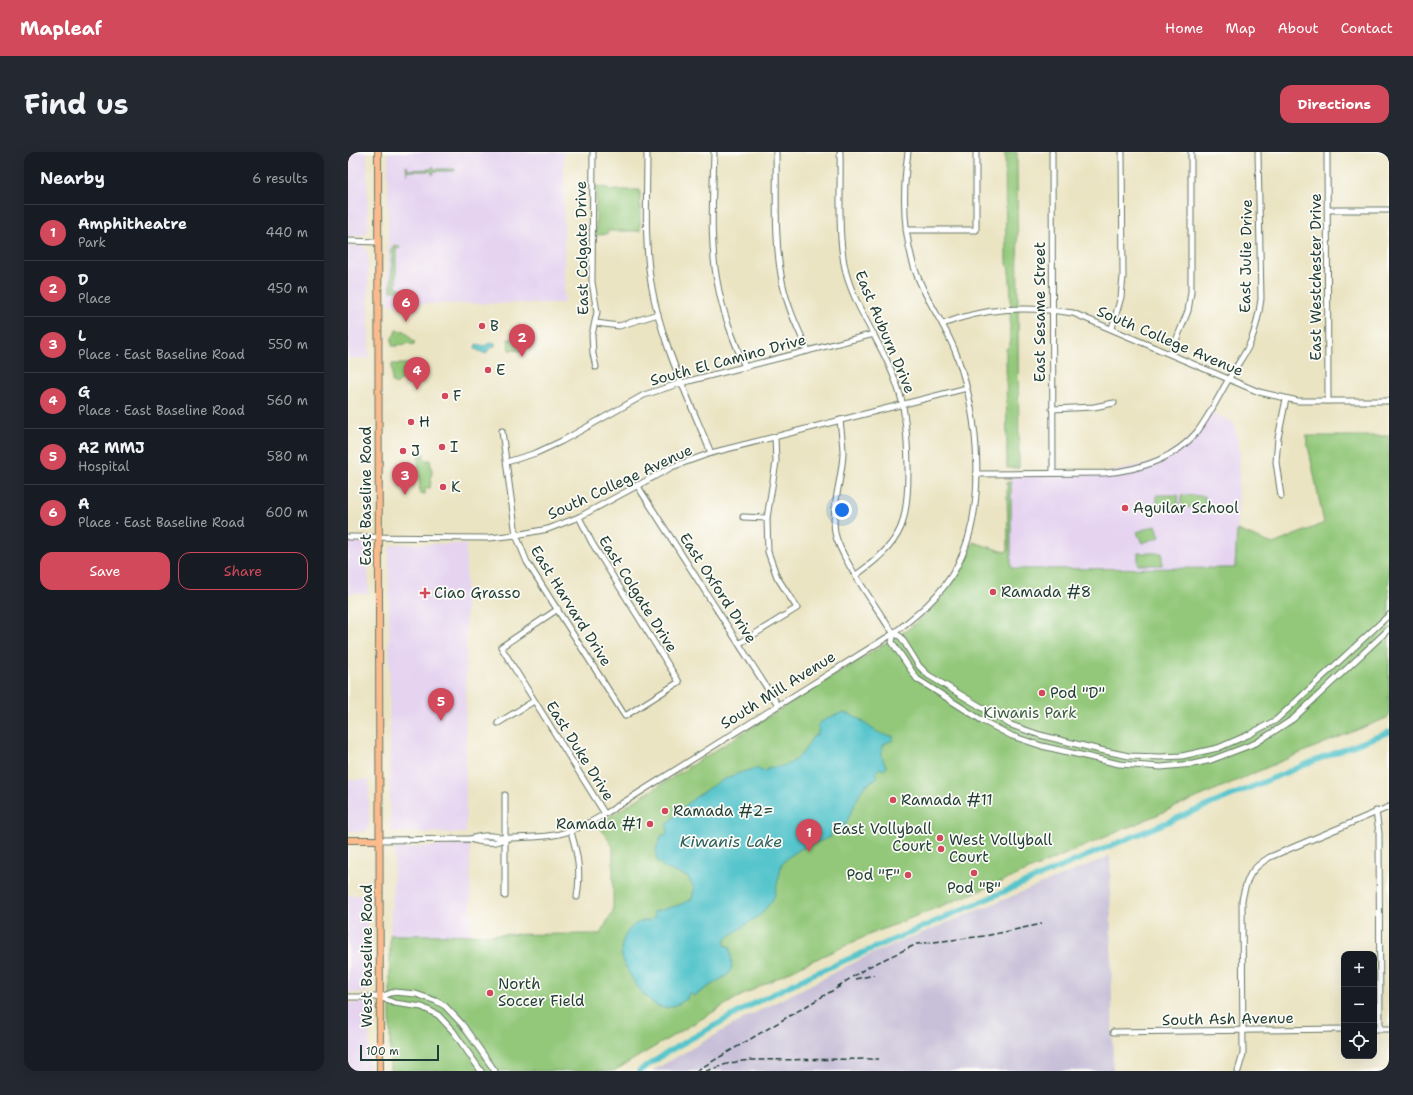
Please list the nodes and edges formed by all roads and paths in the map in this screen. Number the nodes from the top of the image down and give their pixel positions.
1 (378, 152) edge
2 (593, 152) edge
3 (647, 152) edge
4 (714, 152) edge
5 (776, 152) edge
6 (840, 152) edge
7 (908, 152) edge
8 (976, 152) edge
9 (1052, 152) edge
10 (1122, 152) edge
11 (1191, 152) edge
12 (1258, 152) edge
13 (1327, 152) edge
14 (1328, 210) junction
15 (1389, 210) edge
16 (906, 230) junction
17 (348, 241) edge
18 (378, 242) junction
19 (1053, 310) junction
20 (658, 314) junction
21 (596, 323) junction
22 (943, 324) junction
23 (1112, 328) junction
24 (874, 334) junction
25 (808, 351) junction
26 (1170, 353) junction
27 (596, 367) dead end
28 (744, 367) junction
29 (1229, 378) junction
30 (681, 382) junction
31 (967, 388) junction
32 (1286, 399) junction
33 (1328, 401) junction
34 (1389, 401) edge
35 (1114, 403) dead end
36 (902, 405) junction
37 (1052, 409) junction
38 (840, 420) junction
39 (502, 431) dead end
40 (775, 437) junction
41 (711, 453) junction
42 (507, 462) junction
43 (1053, 473) junction
44 (976, 474) junction
45 (637, 485) junction
46 (1281, 496) dead end
47 (579, 517) junction
48 (743, 517) dead end
49 (766, 518) junction
50 (516, 535) junction
51 (348, 537) edge
52 (380, 538) junction
53 (856, 575) junction
54 (558, 609) junction
55 (1389, 615) edge
56 (1389, 630) edge
57 (894, 633) junction
58 (740, 643) junction
59 (909, 649) junction
60 (901, 655) junction
61 (1323, 678) junction
62 (1330, 686) junction
63 (534, 701) junction
64 (778, 704) junction
65 (625, 716) joint
66 (498, 723) dead end
67 (1011, 725) junction
68 (1008, 734) junction
69 (505, 795) dead end
70 (1389, 807) edge
71 (1376, 811) junction
72 (605, 814) junction
73 (571, 832) junction
74 (505, 838) junction
75 (348, 840) edge
76 (380, 840) junction
77 (505, 896) dead end
78 (577, 897) dead end
79 (348, 997) edge
80 (380, 997) junction
81 (1244, 1029) junction
82 (1341, 1029) edge
83 (1380, 1029) joint
84 (1389, 1029) edge
85 (1113, 1032) dead end
86 (380, 1071) edge
87 (481, 1071) edge
88 (495, 1071) edge
89 (1238, 1071) edge

1 - 18 main road, East Baseline Road
2 - 21 street, East Colgate Drive
3 - 20 street
4 - 28 street
5 - 25 street
6 - 24 street, East Auburn Drive
7 - 16 street, South Mill Avenue
8 - 16 street
9 - 19 street, East Sesame Street
10 - 23 street
11 - 26 street
12 - 29 street, East Julie Drive
13 - 14 street, East Westchester Drive
14 - 15 street
14 - 33 street, East Westchester Drive
16 - 22 street, South Mill Avenue
17 - 18 street
18 - 52 main road, East Baseline Road
19 - 22 street, South College Avenue
19 - 23 street, South College Avenue
19 - 37 street, East Sesame Street
20 - 21 street
20 - 30 street
21 - 27 street, East Colgate Drive
22 - 31 street, South Mill Avenue
23 - 26 street, South College Avenue
24 - 25 street, South El Camino Drive
24 - 36 street, East Auburn Drive
25 - 28 street, South El Camino Drive
26 - 29 street, South College Avenue
28 - 30 street, South El Camino Drive
29 - 32 street, South College Avenue
29 - 43 street, East Julie Drive
30 - 41 street
30 - 42 street, South El Camino Drive
31 - 36 street, South College Avenue
31 - 44 street, South Mill Avenue
32 - 33 street, South College Avenue
32 - 46 street
33 - 34 street, South College Avenue
35 - 37 street
36 - 38 street, South College Avenue
36 - 53 street, East Auburn Drive
37 - 43 street, East Sesame Street
38 - 40 street, South College Avenue
38 - 53 street
39 - 42 street, East Harvard Drive
40 - 41 street, South College Avenue
40 - 49 street
41 - 45 street, South College Avenue
42 - 50 street, East Harvard Drive
43 - 44 street, East Julie Drive
44 - 57 street, South Mill Avenue
45 - 47 street, South College Avenue
45 - 58 street, East Oxford Drive
47 - 50 street, South College Avenue
47 - 65 street, East Colgate Drive
48 - 49 street
49 - 58 street
50 - 52 street, South College Avenue
50 - 54 street, East Harvard Drive
51 - 52 street, South College Avenue
52 - 76 main road, East Baseline Road
53 - 57 street
54 - 63 street, East Duke Drive
54 - 65 street, East Harvard Drive
55 - 61 street
56 - 62 street
57 - 59 street
57 - 60 street
57 - 64 street, South Mill Avenue
58 - 64 street, East Oxford Drive
59 - 60 street
59 - 67 street
60 - 68 street
61 - 62 street
61 - 67 street
62 - 68 street
63 - 66 street, East Duke Drive
63 - 72 street, East Duke Drive
64 - 72 street, South Mill Avenue
67 - 68 street
69 - 74 street
70 - 71 street
71 - 81 street
71 - 83 street
72 - 73 street, South Mill Avenue
73 - 74 street, South Mill Avenue
73 - 78 street
74 - 76 street, South Mill Avenue
74 - 77 street
75 - 76 main road, South Mill Avenue
76 - 80 main road, West Baseline Road
79 - 80 street
80 - 86 main road, West Baseline Road
80 - 87 street
80 - 88 street
81 - 82 street, South Ash Avenue
81 - 85 street, South Ash Avenue
81 - 89 street
83 - 84 street

